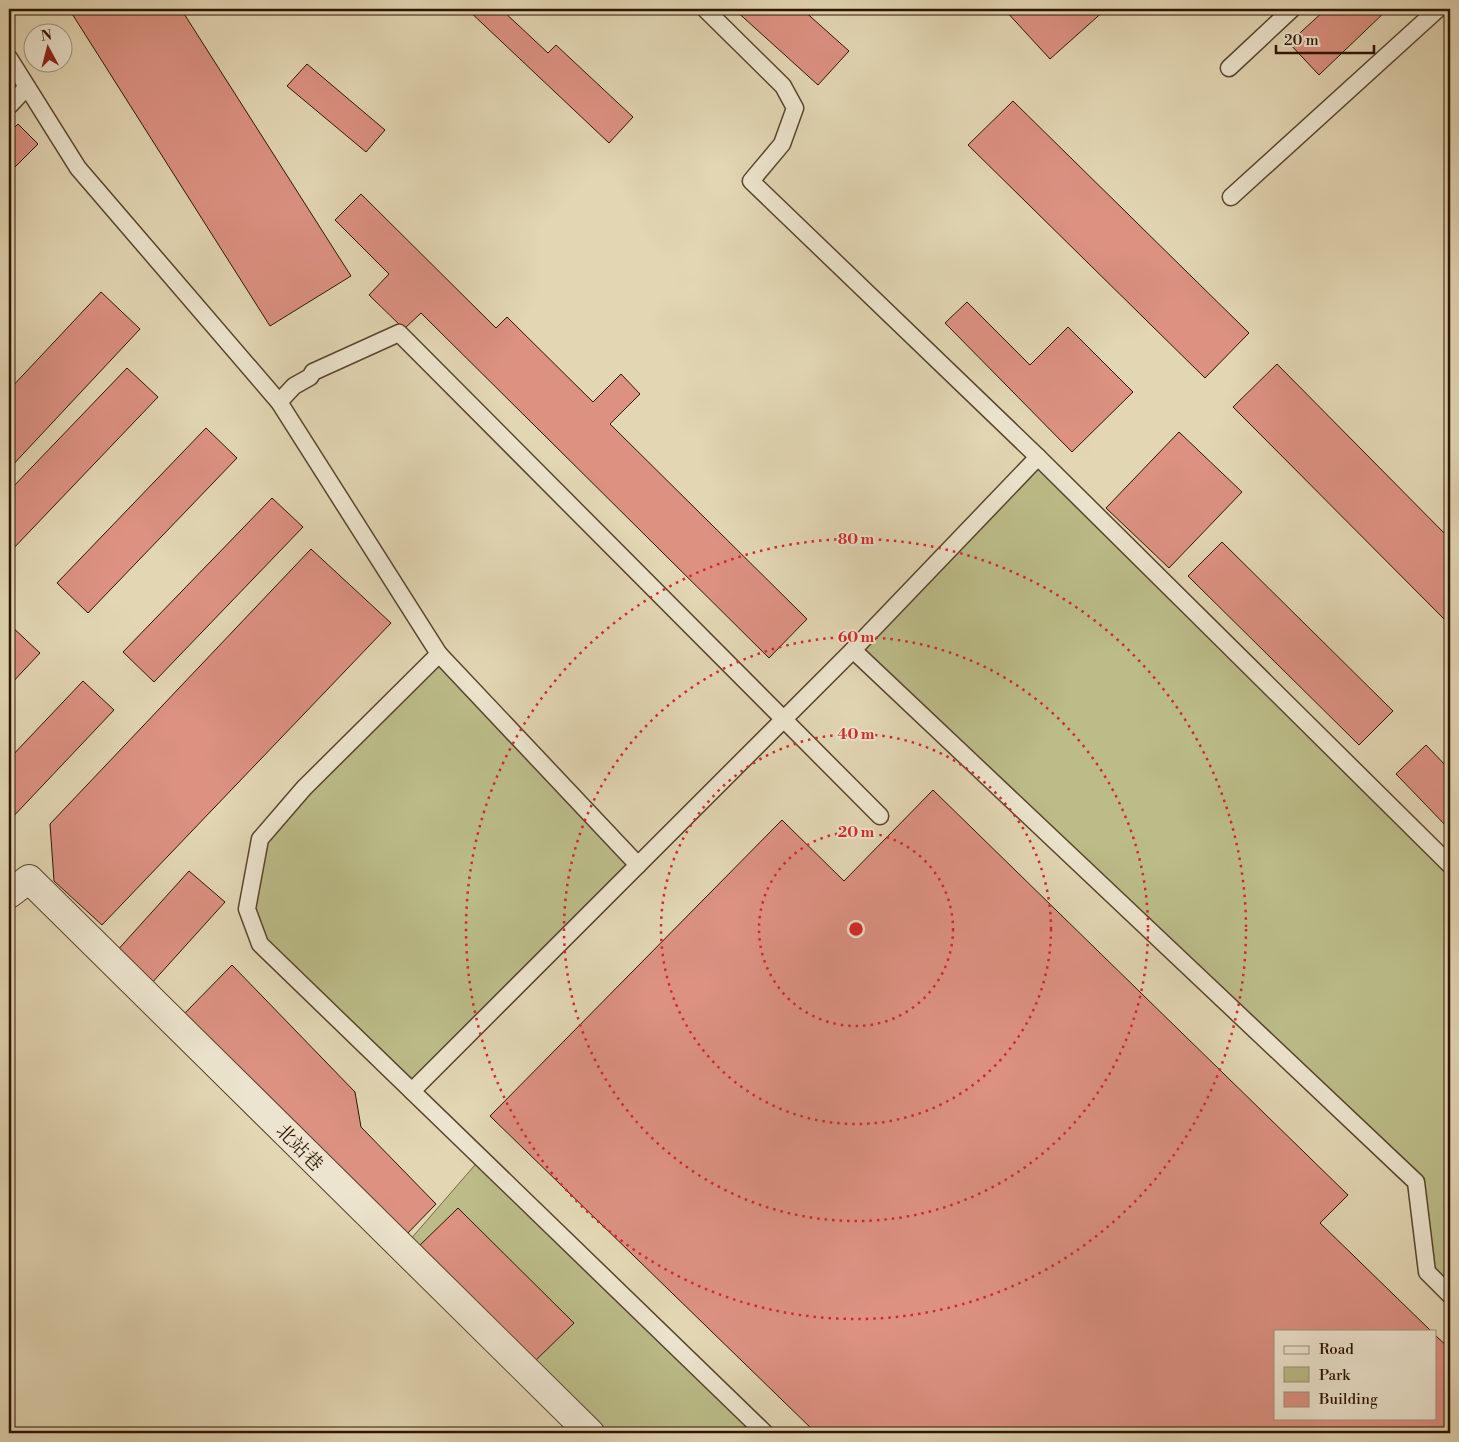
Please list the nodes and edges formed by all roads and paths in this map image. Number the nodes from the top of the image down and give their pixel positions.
1 (705, 9) edge
2 (1292, 9) edge
3 (1438, 9) edge
4 (9, 58) edge
5 (1229, 68) dead end
6 (27, 87) junction
7 (9, 106) edge
8 (1231, 197) dead end
9 (279, 402) junction
10 (1038, 457) junction
11 (852, 650) junction
12 (439, 654) junction
13 (784, 719) junction
14 (880, 816) dead end
15 (638, 865) junction
16 (1450, 865) edge
17 (9, 894) edge
18 (412, 1091) junction
19 (1450, 1295) edge
20 (590, 1433) edge
21 (765, 1433) edge

1 - 10 lane
2 - 5 lane
3 - 8 lane
4 - 6 lane
6 - 7 lane
6 - 9 lane
9 - 12 lane
9 - 13 lane
10 - 11 lane
10 - 16 lane
11 - 13 lane
11 - 19 lane
12 - 15 lane
12 - 18 lane
13 - 14 lane
13 - 15 lane
15 - 18 lane
17 - 20 street, 北站巷
18 - 21 lane

